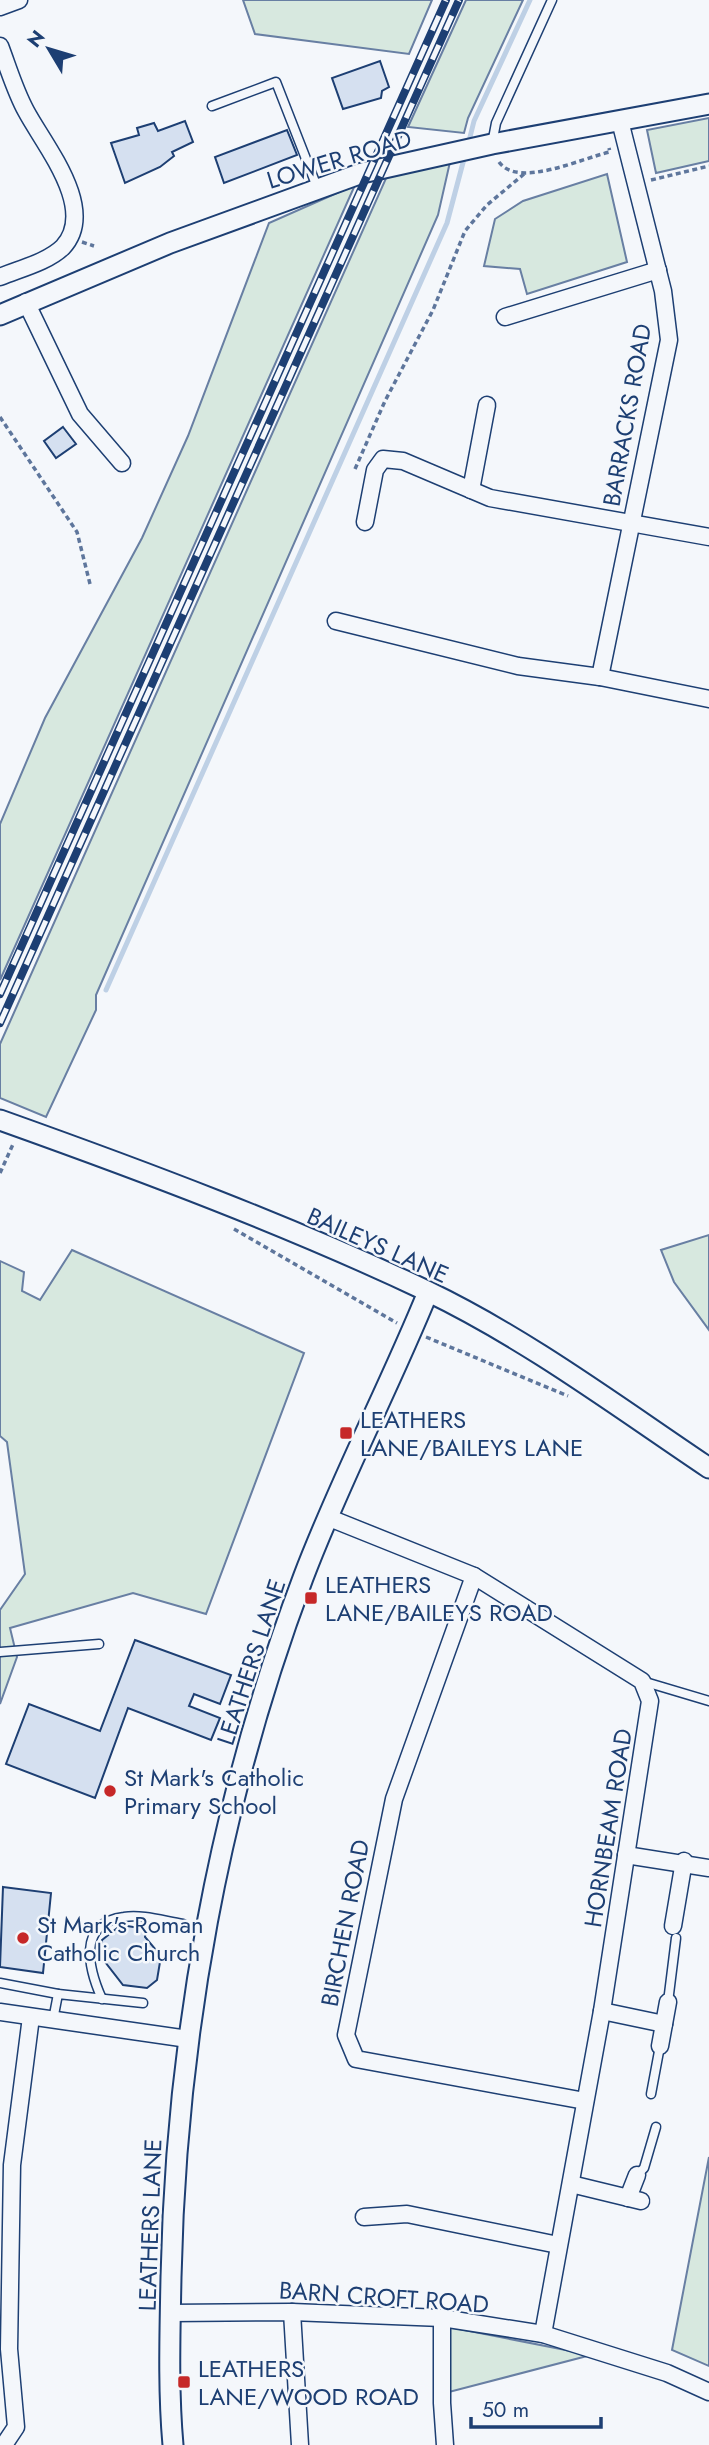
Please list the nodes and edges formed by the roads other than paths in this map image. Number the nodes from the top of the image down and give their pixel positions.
1 (19, 0) edge
2 (552, 0) edge
3 (0, 7) edge
4 (0, 46) edge
5 (709, 104) edge
6 (212, 106) dead end
7 (622, 130) junction
8 (487, 145) junction
9 (317, 187) junction
10 (657, 270) junction
11 (0, 277) edge
12 (26, 302) junction
13 (0, 315) edge
14 (505, 317) dead end
15 (487, 405) dead end
16 (122, 463) dead end
17 (471, 490) junction
18 (365, 522) dead end
19 (631, 523) junction
20 (709, 537) edge
21 (336, 621) dead end
22 (600, 677) junction
23 (709, 699) edge
24 (0, 1121) edge
25 (428, 1292) junction
26 (709, 1468) edge
27 (327, 1517) junction
28 (474, 1576) junction
29 (99, 1644) dead end
30 (0, 1652) edge
31 (642, 1681) junction
32 (709, 1701) edge
33 (626, 1855) junction
34 (684, 1861) junction
35 (709, 1868) edge
36 (183, 1924) dead end
37 (675, 1932) joint
38 (0, 1983) edge
39 (58, 1994) junction
40 (102, 1999) junction
41 (668, 2001) joint
42 (143, 2003) dead end
43 (602, 2011) junction
44 (0, 2012) edge
45 (30, 2017) junction
46 (53, 2020) junction
47 (664, 2024) junction
48 (188, 2039) junction
49 (660, 2046) joint
50 (651, 2094) dead end
51 (584, 2101) junction
52 (656, 2127) dead end
53 (6, 2165) edge
54 (637, 2175) joint
55 (571, 2184) junction
56 (364, 2217) dead end
57 (558, 2245) junction
58 (292, 2312) junction
59 (170, 2313) junction
60 (442, 2318) junction
61 (543, 2334) junction
62 (709, 2392) edge
63 (4, 2445) edge
64 (173, 2445) edge
65 (300, 2445) edge
66 (445, 2445) edge

1 - 3 street
2 - 8 lane
4 - 11 street
5 - 7 street, LOWER ROAD
6 - 9 lane
7 - 8 street, LOWER ROAD
7 - 10 street, BARRACKS ROAD
8 - 9 street, LOWER ROAD
9 - 12 street, LOWER ROAD
10 - 14 street
10 - 19 street, BARRACKS ROAD
12 - 13 street, LOWER ROAD
12 - 16 street
15 - 17 street
17 - 18 street
17 - 19 street
19 - 20 street
19 - 22 street, BARRACKS ROAD
21 - 22 street
22 - 23 street
24 - 25 street, BAILEYS LANE
25 - 26 street, BAILEYS LANE
25 - 27 street, LEATHERS LANE
27 - 28 street
27 - 48 street, LEATHERS LANE
28 - 31 street
28 - 51 street, BIRCHEN ROAD
29 - 30 lane
31 - 32 lane
31 - 33 street, HORNBEAM ROAD
33 - 34 street
33 - 43 street, HORNBEAM ROAD
34 - 35 street
34 - 37 street
36 - 40 lane
37 - 41 lane
38 - 39 lane
39 - 40 lane
39 - 46 lane
40 - 42 lane
41 - 47 street
43 - 47 street
43 - 51 street, HORNBEAM ROAD
44 - 45 street
45 - 46 street
45 - 53 street
46 - 48 street
47 - 49 street
48 - 59 street, LEATHERS LANE
49 - 50 lane
51 - 55 street, HORNBEAM ROAD
52 - 54 lane
53 - 63 street
54 - 55 street
55 - 57 street, HORNBEAM ROAD
56 - 57 street
57 - 61 street, HORNBEAM ROAD
58 - 59 street, BARN CROFT ROAD
58 - 60 street, BARN CROFT ROAD
58 - 65 street
59 - 64 street, LEATHERS LANE
60 - 61 street, BARN CROFT ROAD
60 - 66 street
61 - 62 street, BARN CROFT ROAD

